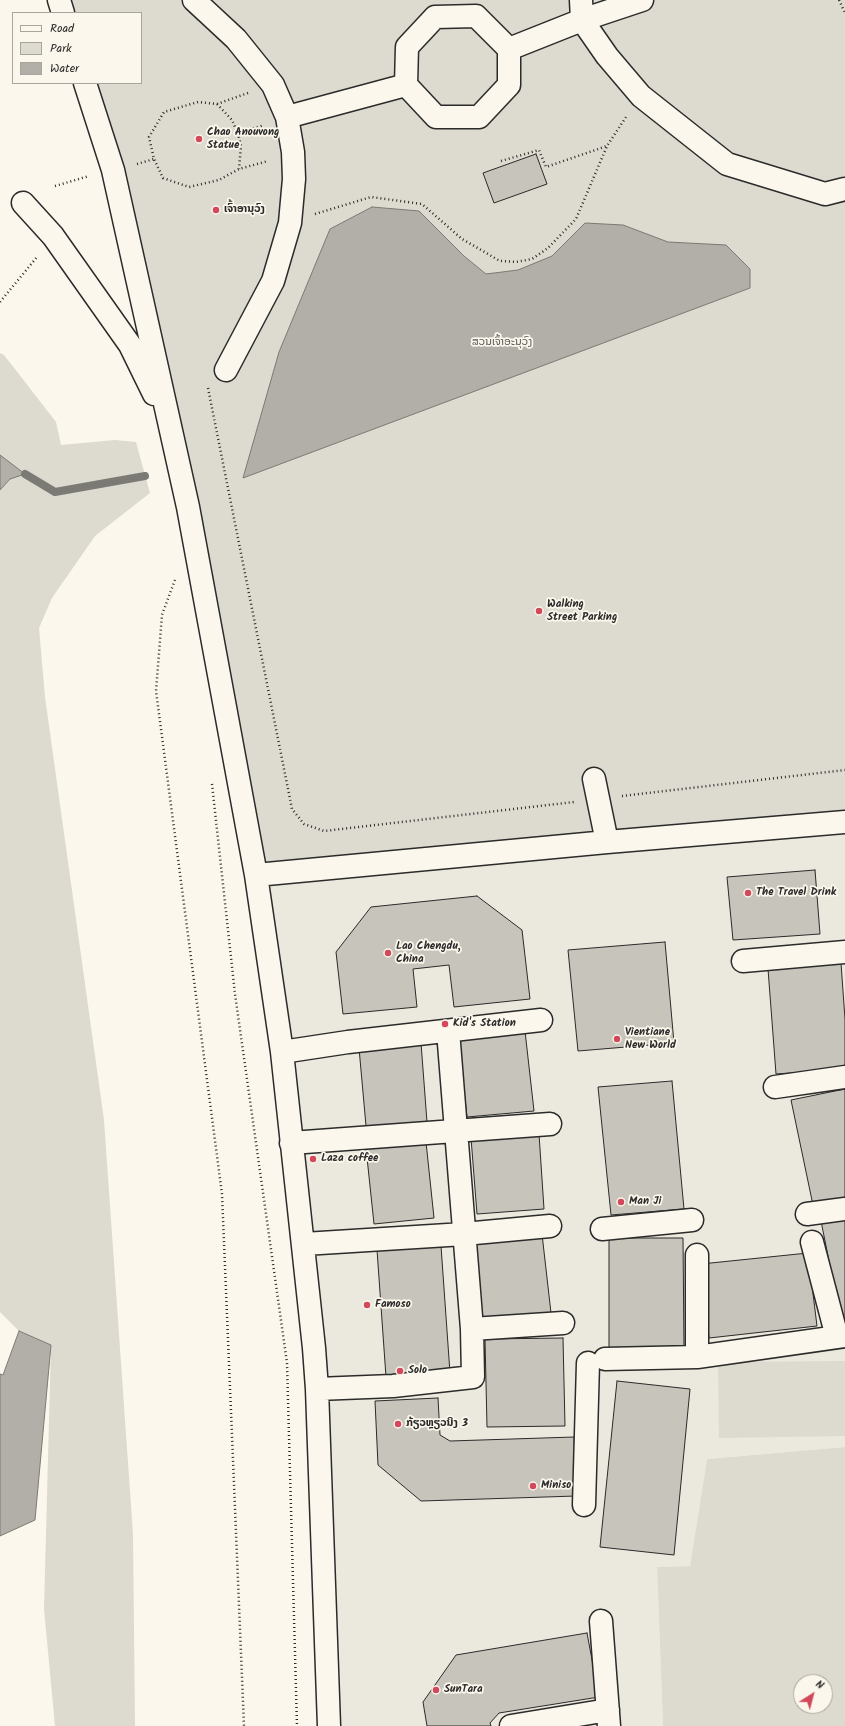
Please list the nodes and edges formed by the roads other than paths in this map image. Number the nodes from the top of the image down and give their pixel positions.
1 (59, 0) edge
2 (194, 0) edge
3 (642, 0) edge
4 (581, 10) edge
5 (63, 12) edge
6 (509, 49) junction
7 (85, 84) edge
8 (406, 85) junction
9 (287, 117) junction
10 (845, 189) edge
11 (23, 203) dead end
12 (226, 370) road end
13 (170, 428) junction
14 (596, 789) road end
15 (845, 822) edge
16 (607, 842) junction
17 (256, 875) junction
18 (845, 952) edge
19 (743, 961) dead end
20 (541, 1020) dead end
21 (448, 1031) junction
22 (282, 1052) junction
23 (845, 1077) edge
24 (775, 1087) dead end
25 (550, 1124) dead end
26 (457, 1130) junction
27 (291, 1142) junction
28 (845, 1209) edge
29 (807, 1214) dead end
30 (692, 1220) dead end
31 (550, 1226) dead end
32 (602, 1229) dead end
33 (464, 1234) junction
34 (812, 1242) dead end
35 (304, 1244) junction
36 (696, 1255) dead end
37 (563, 1323) dead end
38 (472, 1329) junction
39 (841, 1337) edge
40 (697, 1357) junction
41 (317, 1389) junction
42 (584, 1505) dead end
43 (601, 1621) dead end
44 (608, 1718) edge
45 (329, 1726) edge
46 (511, 1726) edge

1 - 5 street
2 - 9 street
3 - 4 street
4 - 6 street
4 - 10 street
6 - 8 street
6 - 8 street
7 - 13 street
8 - 9 street
9 - 12 street
11 - 13 street
13 - 17 street
14 - 16 street
15 - 16 street
16 - 17 street
17 - 22 street
18 - 19 street
20 - 21 street
21 - 22 street
21 - 26 street
22 - 27 street
23 - 24 street
25 - 26 street
26 - 27 street
26 - 33 street
27 - 35 street
28 - 29 street
30 - 32 street
31 - 33 street
33 - 35 street
33 - 38 street
34 - 39 street
35 - 41 street
36 - 40 street
37 - 38 street
38 - 41 street
39 - 40 street
40 - 42 street
41 - 45 street
43 - 44 street
44 - 46 street

